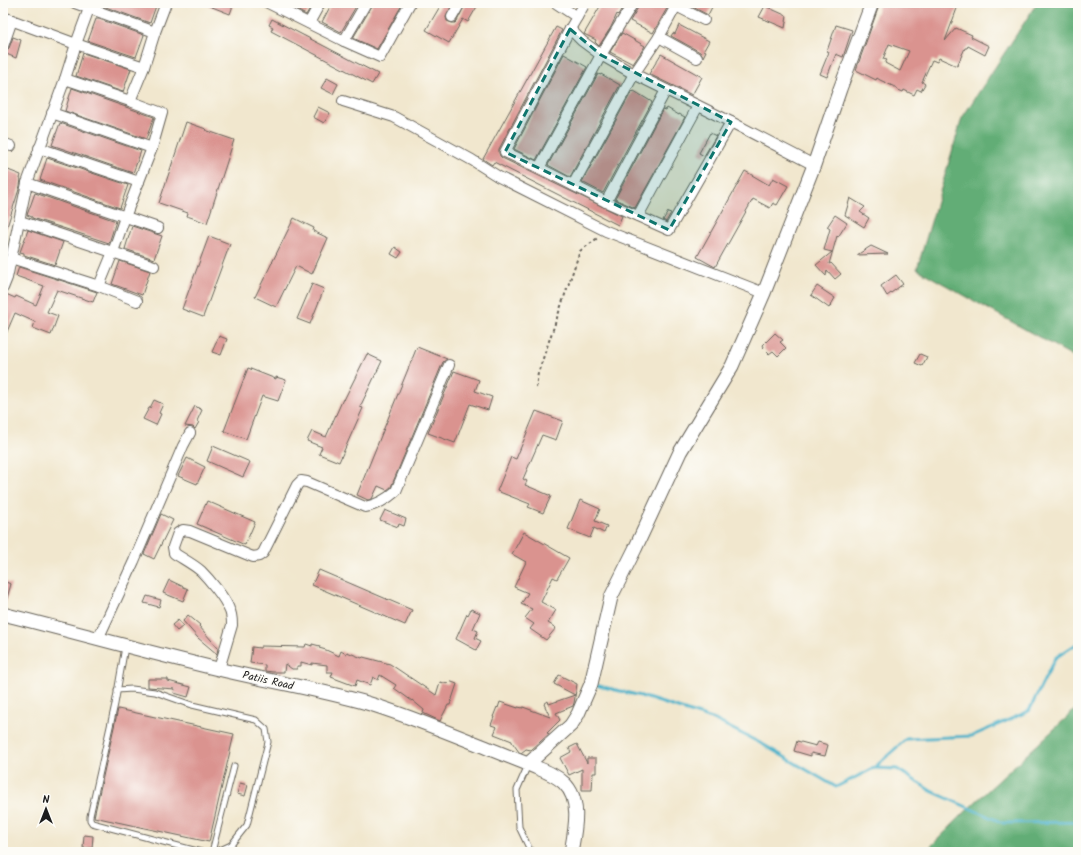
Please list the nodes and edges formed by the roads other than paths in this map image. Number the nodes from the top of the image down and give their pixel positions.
1 (75, 3) edge
2 (166, 3) edge
3 (268, 3) edge
4 (320, 3) edge
5 (366, 3) edge
6 (410, 3) edge
7 (460, 3) edge
8 (556, 3) edge
9 (586, 3) edge
10 (633, 3) edge
11 (872, 3) edge
12 (677, 4) edge
13 (90, 6) edge
14 (577, 17) junction
15 (7, 18) edge
16 (452, 18) dead end
17 (704, 20) dead end
18 (309, 23) junction
19 (570, 28) junction
20 (155, 32) junction
21 (659, 37) junction
22 (344, 41) junction
23 (76, 44) junction
24 (3, 46) edge
25 (601, 55) junction
26 (698, 58) dead end
27 (144, 67) junction
28 (634, 74) junction
29 (65, 79) junction
30 (666, 90) junction
31 (130, 101) junction
32 (342, 101) dead end
33 (698, 106) junction
34 (52, 113) junction
35 (731, 122) junction
36 (39, 148) junction
37 (152, 148) junction
38 (814, 165) junction
39 (539, 168) junction
40 (139, 182) junction
41 (27, 183) junction
42 (573, 185) junction
43 (606, 202) junction
44 (638, 216) junction
45 (126, 217) junction
46 (20, 220) junction
47 (158, 228) dead end
48 (113, 252) junction
49 (11, 258) junction
50 (154, 266) dead end
51 (5, 283) edge
52 (99, 286) junction
53 (764, 293) junction
54 (137, 300) dead end
55 (449, 365) dead end
56 (190, 433) dead end
57 (3, 614) edge
58 (98, 638) junction
59 (125, 645) junction
60 (218, 669) junction
61 (117, 690) junction
62 (528, 764) junction
63 (234, 766) dead end
64 (201, 852) edge
65 (212, 852) edge
66 (216, 852) edge
67 (531, 852) edge
68 (571, 852) edge

1 - 13 street
2 - 20 street
3 - 18 street
4 - 18 street
5 - 22 street
6 - 22 street
7 - 16 street
8 - 14 street
9 - 14 street
10 - 25 street
11 - 38 street
12 - 17 street
12 - 21 street
13 - 20 street
13 - 23 street
14 - 19 street
15 - 23 street
15 - 24 street
18 - 22 street
19 - 25 street
19 - 39 street
20 - 27 street
21 - 26 street
21 - 28 street
23 - 27 street
23 - 29 street
25 - 28 street
25 - 39 street
27 - 31 street
28 - 30 street
28 - 42 street
29 - 31 street
29 - 34 street
30 - 33 street
30 - 43 street
31 - 37 street
32 - 53 street
33 - 35 street
33 - 44 street
34 - 36 street
34 - 37 street
35 - 38 street
35 - 44 street
36 - 40 street
36 - 41 street
37 - 40 street
38 - 53 street
39 - 42 street
40 - 45 street
41 - 45 street
41 - 46 street
42 - 43 street
43 - 44 street
45 - 47 street
45 - 48 street
46 - 48 street
46 - 49 street
48 - 50 street
48 - 52 street
49 - 51 street
49 - 52 street
52 - 54 street
53 - 62 street
55 - 60 street
56 - 58 street
57 - 58 street, Patiis Road
58 - 59 street, Patiis Road
59 - 60 street, Patiis Road
59 - 61 lane
60 - 62 street, Patiis Road
61 - 64 lane
61 - 66 lane
62 - 67 lane
62 - 68 street, Patiis Road
63 - 65 lane

